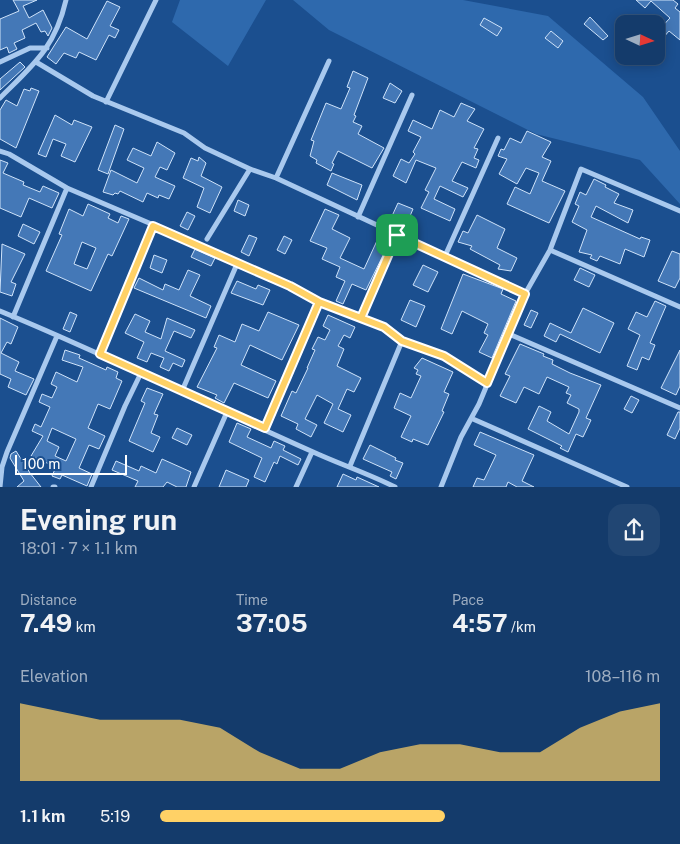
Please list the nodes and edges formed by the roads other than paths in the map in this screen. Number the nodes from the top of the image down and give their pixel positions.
1 (66, 0) edge
2 (156, 0) edge
3 (47, 48) junction
4 (329, 61) dead end
5 (0, 62) edge
6 (36, 62) junction
7 (412, 95) dead end
8 (0, 98) edge
9 (106, 102) junction
10 (498, 138) dead end
11 (0, 151) edge
12 (250, 169) junction
13 (276, 178) junction
14 (68, 188) junction
15 (680, 211) edge
16 (358, 217) junction
17 (153, 226) junction
18 (397, 235) junction
19 (207, 240) dead end
20 (550, 250) junction
21 (445, 256) junction
22 (237, 264) junction
23 (525, 294) junction
24 (319, 302) junction
25 (680, 307) edge
26 (0, 311) edge
27 (13, 316) junction
28 (361, 318) junction
29 (509, 334) junction
30 (57, 336) junction
31 (402, 341) junction
32 (100, 354) junction
33 (141, 373) junction
34 (487, 383) junction
35 (182, 391) junction
36 (680, 408) edge
37 (227, 412) junction
38 (473, 419) junction
39 (265, 428) junction
40 (0, 451) edge
41 (7, 452) junction
42 (312, 452) junction
43 (350, 466) junction
44 (0, 486) edge
45 (90, 486) edge
46 (194, 486) edge
47 (296, 486) edge
48 (395, 486) edge
49 (441, 486) edge
50 (626, 486) edge

1 - 3 street
2 - 9 street
3 - 5 street
3 - 6 street
4 - 13 street
6 - 8 street
6 - 9 street
7 - 16 street
9 - 12 street
10 - 21 street
11 - 14 street
12 - 13 street
12 - 19 street
13 - 16 street
14 - 17 street
14 - 27 street
15 - 20 street
16 - 18 street
17 - 22 street
17 - 32 street
18 - 21 street
18 - 28 street
20 - 23 street
20 - 25 street
21 - 23 street
22 - 24 street
22 - 35 street
23 - 29 street
24 - 28 street
24 - 39 street
26 - 27 street
27 - 30 street
28 - 31 street
29 - 34 street
29 - 36 street
30 - 32 street
30 - 41 street
31 - 34 street
31 - 43 street
32 - 33 street
33 - 35 street
33 - 45 street
34 - 38 street
35 - 37 street
37 - 39 street
37 - 46 street
38 - 49 street
38 - 50 street
39 - 42 street
40 - 41 street
41 - 44 street
42 - 43 street
42 - 47 street
43 - 48 street

